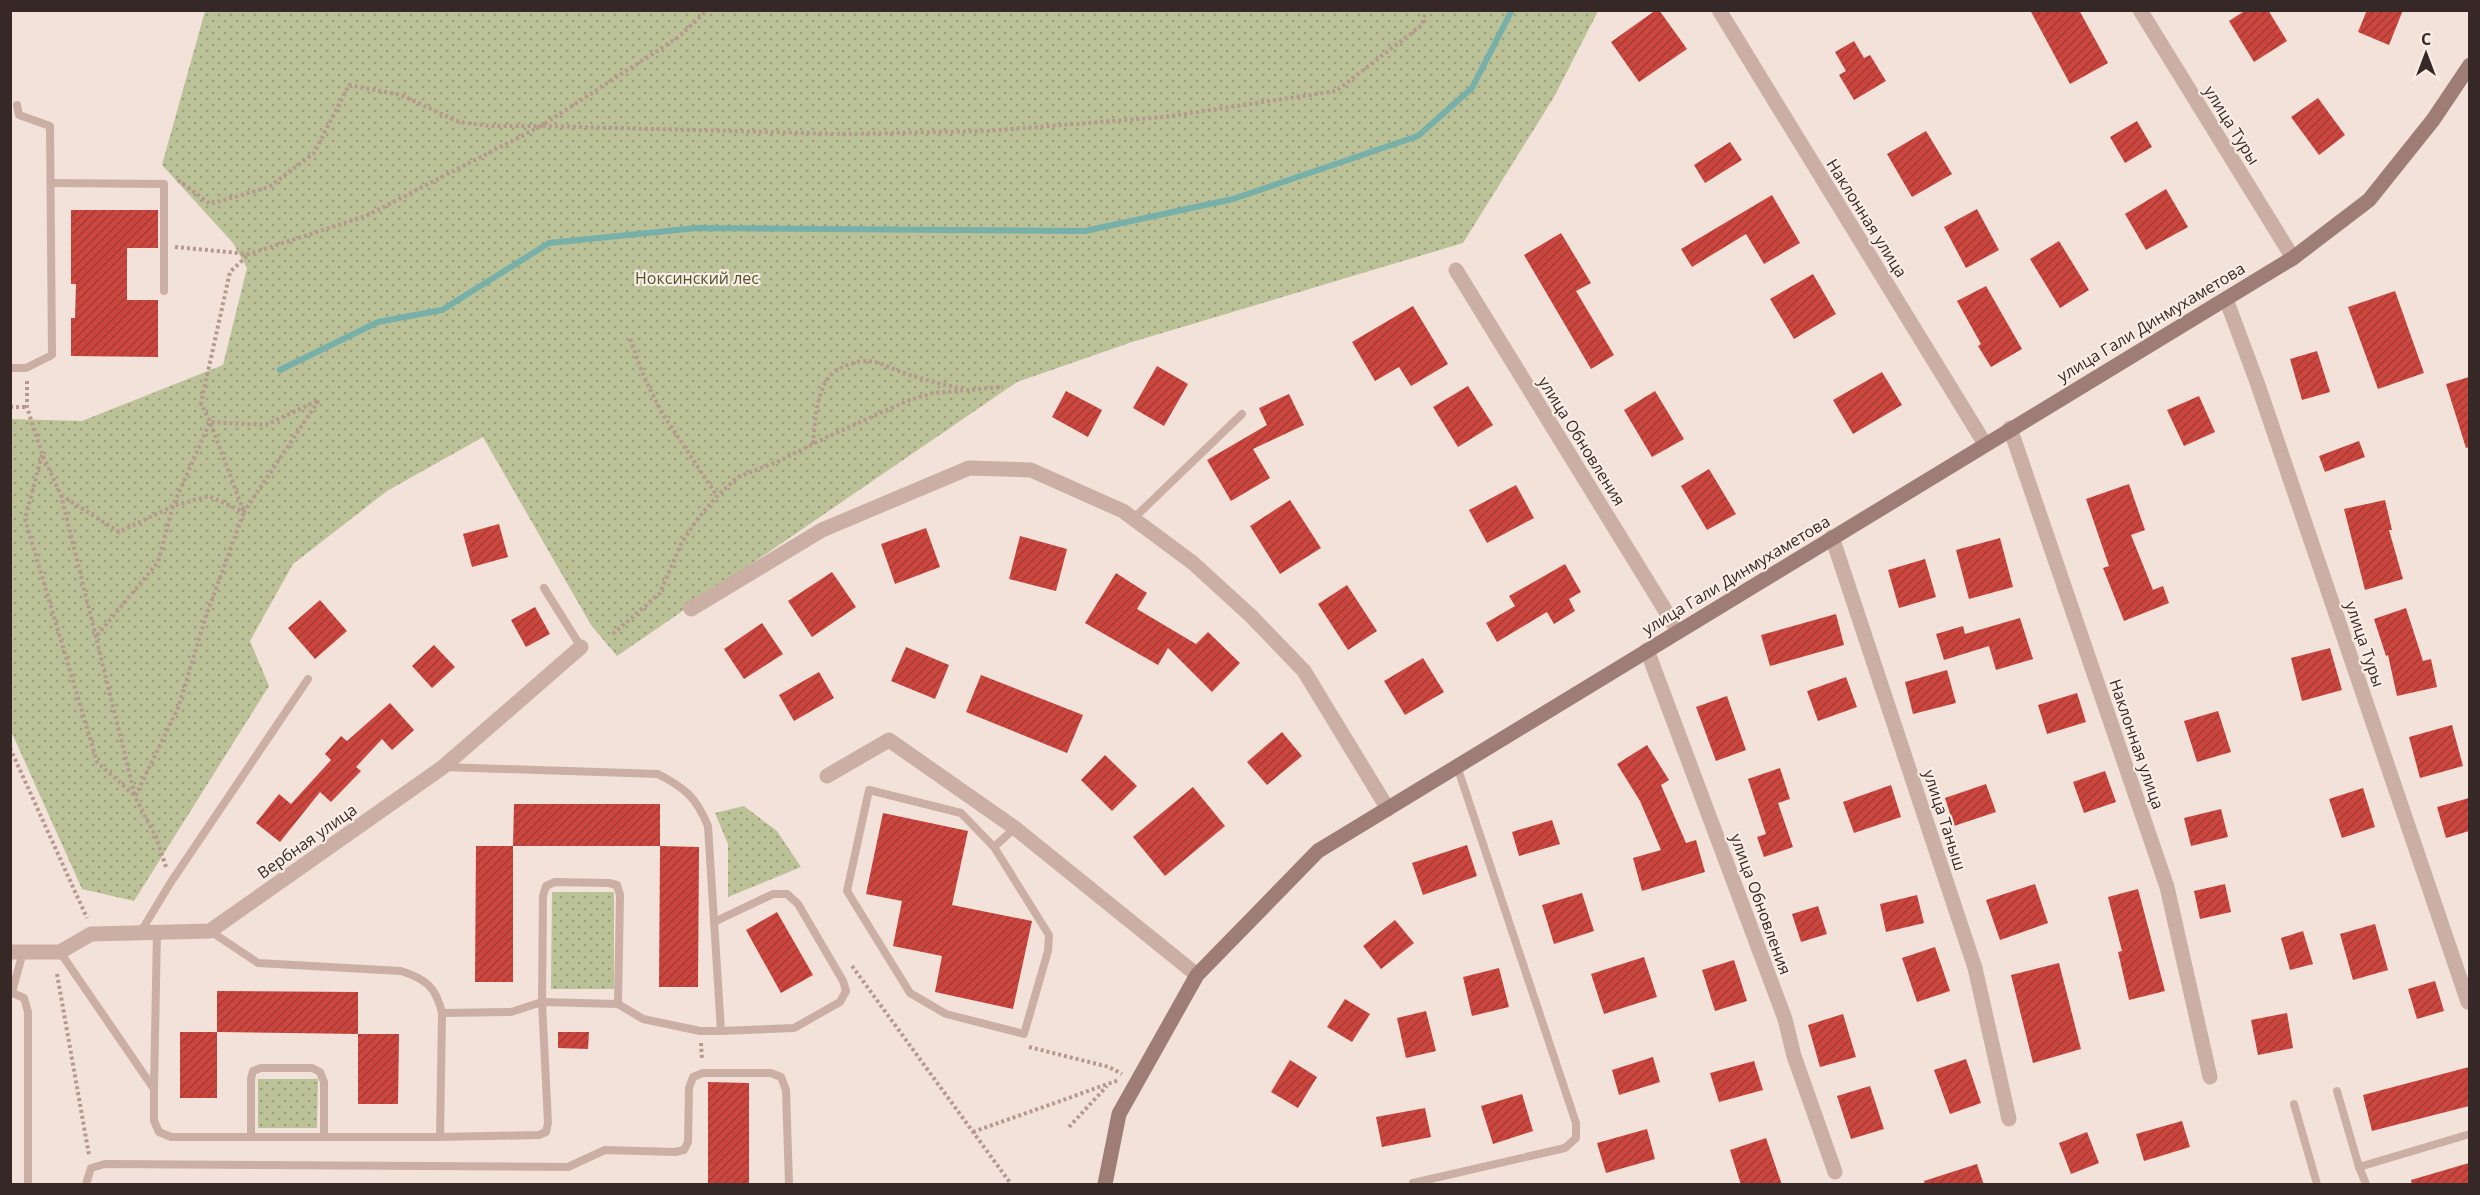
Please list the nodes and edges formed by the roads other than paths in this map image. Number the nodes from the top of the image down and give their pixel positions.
1 (1719, 10) edge
2 (2140, 10) edge
3 (2469, 65) edge
4 (17, 105) dead end
5 (52, 183) junction
6 (2293, 258) junction
7 (1456, 270) dead end
8 (164, 291) dead end
9 (2226, 299) junction
10 (10, 368) edge
11 (1242, 414) dead end
12 (2010, 428) junction
13 (1985, 444) junction
14 (1133, 519) junction
15 (1832, 537) junction
16 (544, 588) dead end
17 (692, 609) dead end
18 (1678, 631) junction
19 (581, 647) joint
20 (1647, 650) junction
21 (308, 679) dead end
22 (1457, 766) junction
23 (443, 767) junction
24 (827, 776) dead end
25 (1388, 809) junction
26 (1015, 828) junction
27 (994, 847) junction
28 (714, 922) junction
29 (210, 931) junction
30 (157, 932) junction
31 (140, 933) junction
32 (17, 952) edge
33 (56, 952) junction
34 (1197, 975) junction
35 (11, 992) edge
36 (542, 1002) junction
37 (2468, 1002) dead end
38 (618, 1004) junction
39 (442, 1013) junction
40 (722, 1031) junction
41 (2210, 1077) dead end
42 (154, 1089) junction
43 (2337, 1090) dead end
44 (2294, 1104) dead end
45 (2009, 1119) dead end
46 (2469, 1134) edge
47 (251, 1137) junction
48 (324, 1137) junction
49 (440, 1137) junction
50 (2359, 1167) junction
51 (1835, 1172) dead end
52 (1413, 1183) edge
53 (28, 1185) edge
54 (86, 1185) edge
55 (789, 1185) edge
56 (1105, 1185) edge
57 (2317, 1185) edge
58 (2366, 1185) edge

1 - 13 street, Наклонная улица
2 - 6 street, улица Туры
3 - 6 street, улица Гали Динмухаметова
4 - 5 lane
5 - 8 lane
5 - 10 lane
6 - 9 street, улица Гали Динмухаметова
7 - 18 street, улица Обновления
9 - 12 street, улица Гали Динмухаметова
9 - 37 street, улица Туры
11 - 14 lane
12 - 13 street, улица Гали Динмухаметова
12 - 41 street, Наклонная улица
13 - 15 street, улица Гали Динмухаметова
14 - 17 street
14 - 25 street
15 - 18 street, улица Гали Динмухаметова
15 - 45 street, улица Таныш
16 - 19 lane
18 - 20 street, улица Гали Динмухаметова
19 - 23 street, Вербная улица
20 - 22 street, улица Гали Динмухаметова
20 - 51 street, улица Обновления
21 - 31 lane
22 - 25 street, улица Гали Динмухаметова
22 - 52 lane
23 - 28 lane
23 - 29 street, Вербная улица
24 - 26 street
25 - 34 street, улица Гали Динмухаметова
26 - 27 lane
26 - 34 street
27 - 27 lane
28 - 40 lane
28 - 40 lane
29 - 30 street
29 - 39 lane
30 - 31 street
30 - 42 lane
31 - 33 street
32 - 33 street
32 - 35 lane
33 - 42 lane
34 - 56 street, улица Гали Динмухаметова
35 - 53 lane
36 - 38 lane
36 - 38 lane
36 - 39 lane
36 - 49 lane
38 - 40 lane
39 - 49 lane
42 - 47 lane
43 - 50 lane
44 - 57 lane
46 - 50 lane
47 - 48 lane
47 - 48 lane
48 - 49 lane
50 - 58 lane
54 - 55 lane

